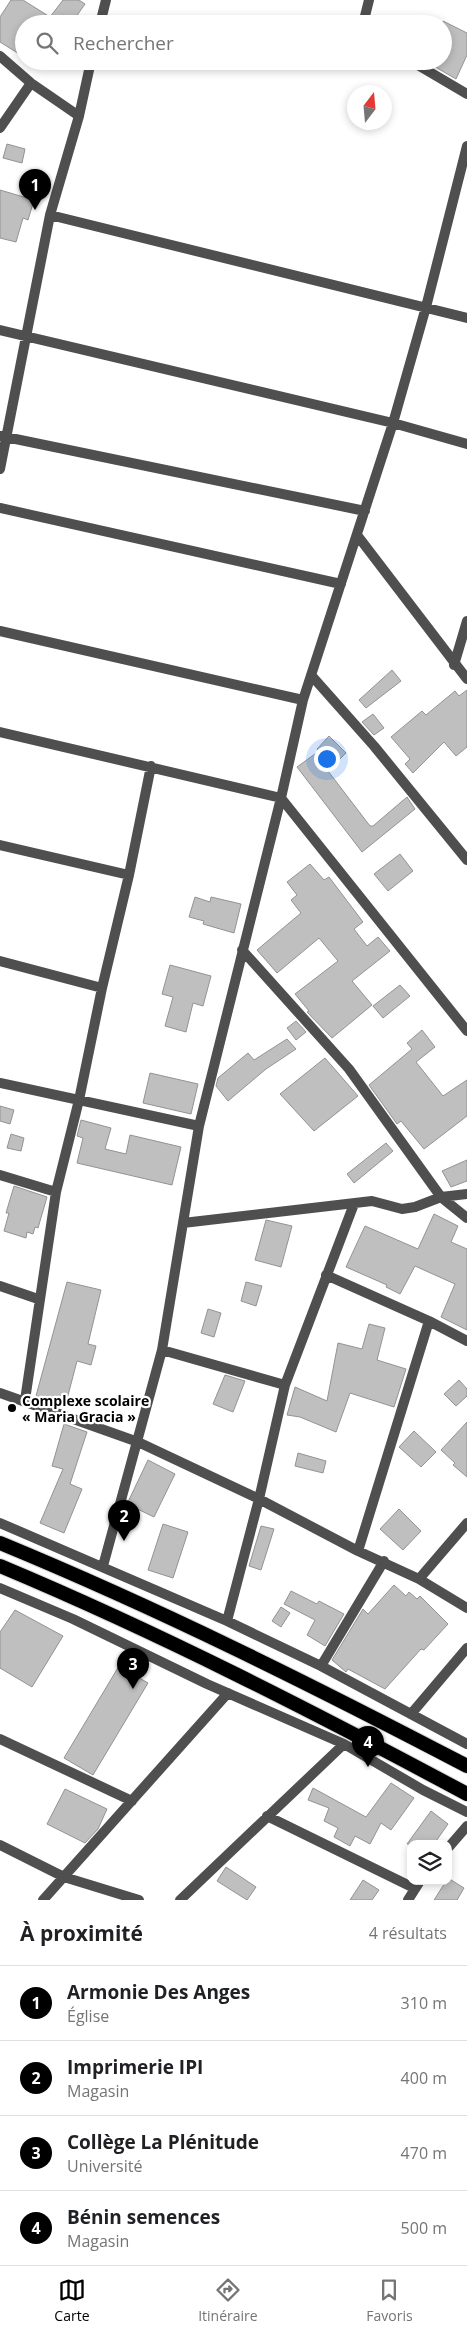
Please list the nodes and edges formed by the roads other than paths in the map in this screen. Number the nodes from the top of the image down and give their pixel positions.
1 (106, 0) edge
2 (369, 0) edge
3 (102, 15) edge
4 (366, 15) edge
5 (0, 56) edge
6 (15, 69) edge
7 (17, 70) edge
8 (89, 70) edge
9 (426, 70) edge
10 (32, 83) junction
11 (467, 94) edge
12 (79, 116) junction
13 (0, 128) edge
14 (467, 146) edge
15 (50, 215) junction
16 (426, 307) junction
17 (467, 318) edge
18 (0, 330) edge
19 (26, 335) junction
20 (393, 423) junction
21 (3, 436) edge
22 (467, 444) edge
23 (0, 469) edge
24 (0, 508) edge
25 (365, 511) junction
26 (357, 536) junction
27 (342, 584) junction
28 (467, 621) edge
29 (0, 631) edge
30 (454, 665) junction
31 (311, 675) junction
32 (467, 679) edge
33 (303, 700) junction
34 (0, 732) edge
35 (151, 766) junction
36 (281, 798) junction
37 (0, 844) edge
38 (467, 860) edge
39 (129, 875) junction
40 (242, 950) junction
41 (0, 961) edge
42 (102, 988) junction
43 (467, 1032) edge
44 (0, 1083) edge
45 (79, 1100) junction
46 (198, 1126) junction
47 (0, 1175) edge
48 (56, 1192) junction
49 (467, 1194) edge
50 (442, 1197) junction
51 (354, 1204) junction
52 (467, 1218) edge
53 (182, 1222) junction
54 (326, 1275) junction
55 (0, 1286) edge
56 (38, 1299) junction
57 (429, 1321) junction
58 (467, 1341) edge
59 (162, 1350) junction
60 (285, 1385) junction
61 (0, 1393) edge
62 (25, 1400) junction
63 (138, 1442) junction
64 (259, 1498) junction
65 (0, 1523) edge
66 (467, 1523) edge
67 (0, 1543) edge
68 (358, 1551) junction
69 (384, 1561) junction
70 (0, 1566) edge
71 (103, 1566) junction
72 (419, 1579) junction
73 (0, 1588) edge
74 (467, 1608) edge
75 (227, 1621) junction
76 (467, 1648) edge
77 (321, 1666) junction
78 (228, 1693) junction
79 (411, 1714) junction
80 (0, 1739) edge
81 (344, 1744) junction
82 (467, 1744) edge
83 (467, 1766) edge
84 (467, 1794) edge
85 (132, 1801) junction
86 (467, 1812) edge
87 (267, 1816) junction
88 (467, 1826) edge
89 (452, 1843) edge
90 (0, 1845) edge
91 (64, 1878) junction
92 (407, 1880) edge
93 (417, 1885) edge
94 (43, 1900) edge
95 (139, 1900) edge
96 (180, 1900) edge
97 (408, 1900) edge

1 - 3 street
2 - 4 street
5 - 6 street
7 - 10 street
8 - 12 street
9 - 11 street
10 - 12 street
10 - 13 street
12 - 15 street
14 - 16 street
15 - 16 street
15 - 19 street
16 - 17 street
16 - 20 street
18 - 19 street
19 - 20 street
19 - 21 street
20 - 22 street
20 - 25 street
21 - 23 street
21 - 25 street
24 - 27 street
25 - 26 street
26 - 27 street
26 - 30 street
27 - 31 street
28 - 30 street
29 - 33 street
30 - 32 street
31 - 33 street
31 - 38 street
33 - 36 street
34 - 35 street
35 - 36 street
35 - 39 street
36 - 40 street
36 - 43 street
37 - 39 street
39 - 42 street
40 - 46 street
40 - 50 street
41 - 42 street
42 - 45 street
44 - 45 street
45 - 46 street
45 - 48 street
46 - 53 street
47 - 48 street
48 - 56 street
49 - 50 street
50 - 51 street
50 - 52 street
51 - 53 street
51 - 54 street
53 - 59 street
54 - 57 street
54 - 60 street
55 - 56 street
56 - 62 street
57 - 58 street
57 - 68 street
59 - 60 street
59 - 63 street
60 - 64 street
61 - 62 street
62 - 63 street
63 - 64 street
63 - 71 street
64 - 68 street
64 - 75 street
65 - 71 street
66 - 72 street
67 - 83 highway
68 - 69 street
69 - 72 street
69 - 77 street
70 - 84 highway
71 - 75 street
72 - 74 street
73 - 78 street
75 - 77 street
76 - 79 street
77 - 79 street
78 - 81 street
78 - 85 street
79 - 82 street
80 - 85 street
81 - 86 street
81 - 87 street
85 - 91 street
87 - 92 street
87 - 96 street
88 - 89 street
90 - 91 street
91 - 94 street
91 - 95 street
93 - 97 street

